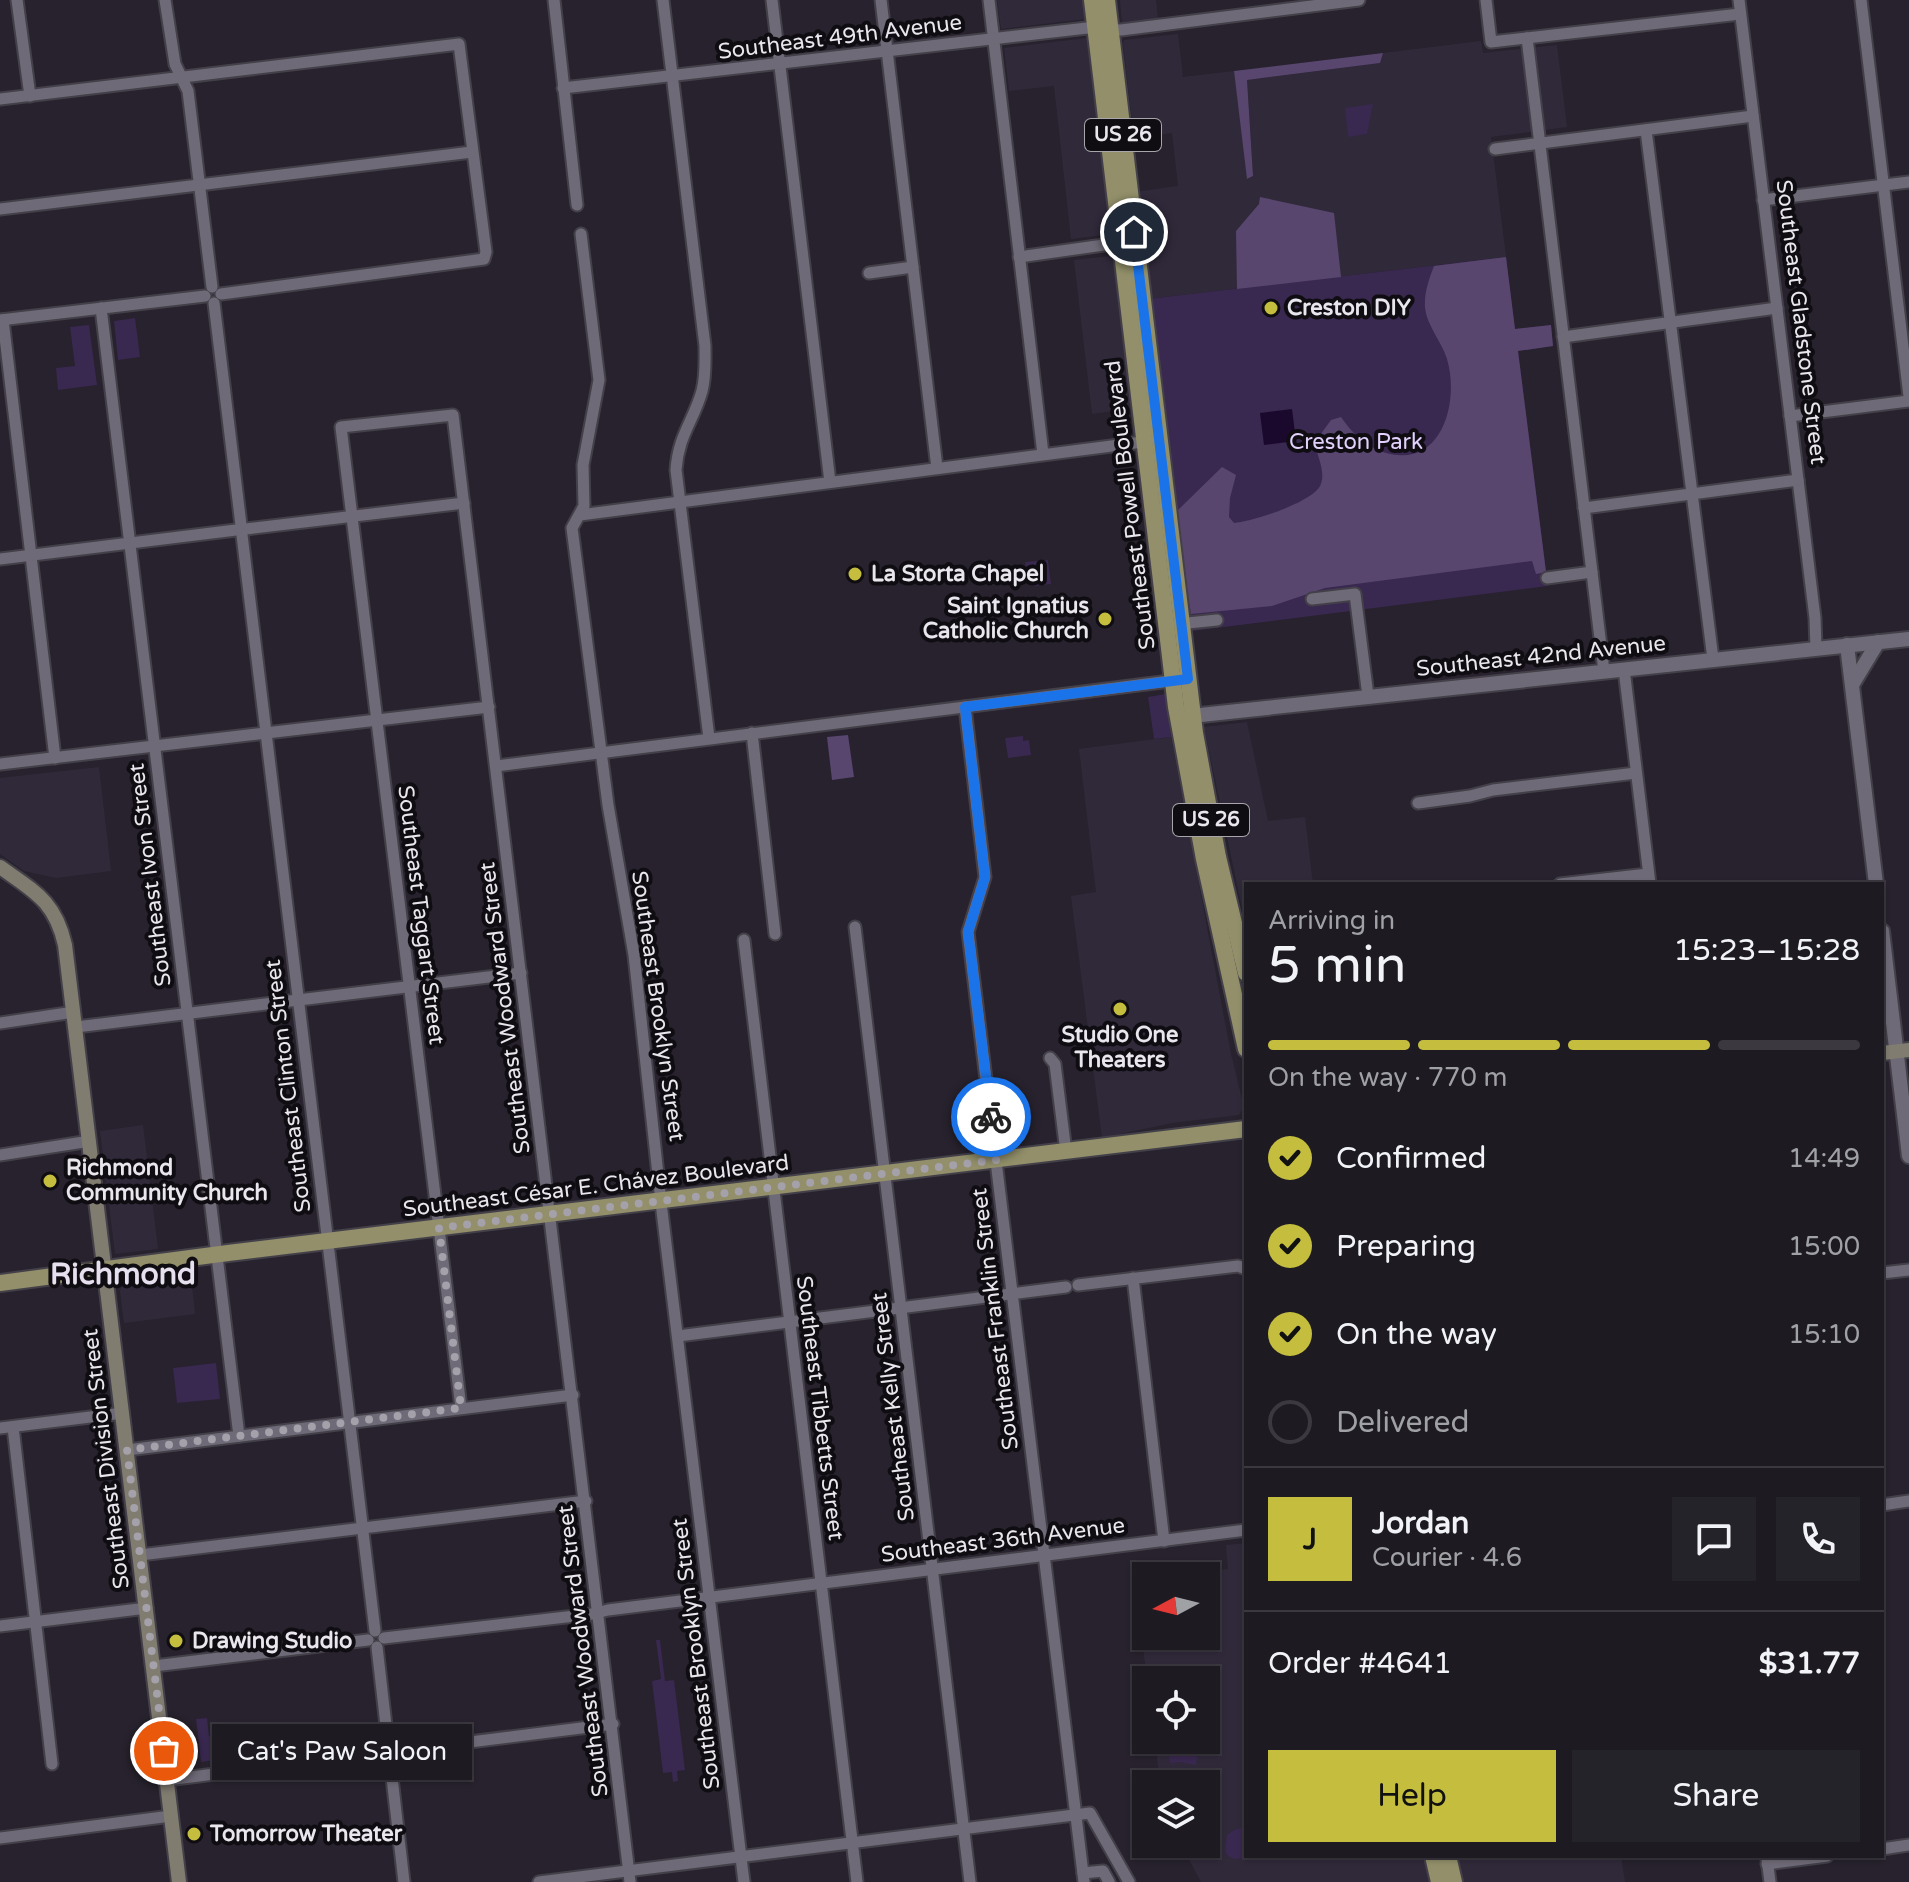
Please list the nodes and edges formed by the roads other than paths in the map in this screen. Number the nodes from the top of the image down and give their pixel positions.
1 (17, 0) edge
2 (165, 0) edge
3 (554, 0) edge
4 (663, 0) edge
5 (772, 0) edge
6 (881, 0) edge
7 (989, 0) edge
8 (1092, 0) edge
9 (1107, 0) edge
10 (1359, 0) edge
11 (1486, 0) edge
12 (1739, 0) edge
13 (1861, 0) edge
14 (1320, 2) edge
15 (1740, 14) junction
16 (1103, 29) junction
17 (1527, 38) junction
18 (993, 40) junction
19 (887, 51) junction
20 (780, 64) junction
21 (672, 77) junction
22 (182, 78) junction
23 (563, 88) junction
24 (30, 96) junction
25 (0, 99) edge
26 (1753, 116) junction
27 (1646, 130) junction
28 (1539, 144) junction
29 (1495, 149) dead end
30 (472, 152) junction
31 (1909, 182) edge
32 (199, 185) junction
33 (1884, 185) junction
34 (1763, 200) junction
35 (577, 205) dead end
36 (0, 209) edge
37 (581, 234) dead end
38 (1128, 242) junction
39 (1019, 257) junction
40 (913, 267) junction
41 (869, 273) dead end
42 (213, 295) junction
43 (101, 308) junction
44 (1777, 308) junction
45 (1, 320) edge
46 (1670, 323) junction
47 (1563, 337) junction
48 (1909, 398) edge
49 (453, 415) joint
50 (1790, 416) junction
51 (1152, 441) junction
52 (1043, 454) junction
53 (937, 468) junction
54 (1798, 480) junction
55 (830, 482) junction
56 (1691, 494) junction
57 (678, 501) junction
58 (464, 503) junction
59 (1584, 508) junction
60 (580, 515) junction
61 (352, 517) junction
62 (241, 530) junction
63 (129, 545) junction
64 (31, 555) junction
65 (0, 559) edge
66 (1592, 572) junction
67 (1547, 578) dead end
68 (1312, 599) dead end
69 (1217, 620) dead end
70 (1174, 625) junction
71 (1909, 639) edge
72 (1878, 642) junction
73 (1847, 645) junction
74 (1816, 648) junction
75 (1713, 659) junction
76 (1624, 669) junction
77 (1604, 671) junction
78 (1181, 680) junction
79 (1852, 685) junction
80 (1368, 696) junction
81 (489, 707) junction
82 (965, 707) junction
83 (1185, 717) junction
84 (377, 720) junction
85 (266, 733) junction
86 (752, 733) junction
87 (709, 738) junction
88 (154, 746) junction
89 (600, 752) junction
90 (55, 758) junction
91 (0, 764) edge
92 (496, 766) junction
93 (1636, 773) junction
94 (1418, 803) dead end
95 (0, 867) edge
96 (1649, 879) edge
97 (1596, 882) edge
98 (1876, 882) edge
99 (1233, 923) edge
100 (855, 927) dead end
101 (775, 934) dead end
102 (744, 940) dead end
103 (1884, 948) edge
104 (1244, 965) edge
105 (521, 973) junction
106 (410, 988) junction
107 (298, 1001) junction
108 (187, 1014) junction
109 (75, 1020) junction
110 (0, 1023) edge
111 (1244, 1030) edge
112 (1896, 1051) edge
113 (1050, 1058) dead end
114 (1244, 1129) edge
115 (90, 1141) junction
116 (1066, 1152) junction
117 (0, 1155) edge
118 (1909, 1156) edge
119 (996, 1160) junction
120 (885, 1173) junction
121 (773, 1187) junction
122 (662, 1201) junction
123 (551, 1214) junction
124 (439, 1228) junction
125 (327, 1241) junction
126 (216, 1255) junction
127 (1244, 1268) edge
128 (106, 1269) junction
129 (1909, 1270) edge
130 (1884, 1273) edge
131 (1133, 1278) junction
132 (0, 1283) edge
133 (1012, 1294) junction
134 (901, 1308) junction
135 (789, 1322) junction
136 (678, 1336) junction
137 (573, 1395) junction
138 (461, 1408) junction
139 (123, 1413) junction
140 (350, 1422) junction
141 (6, 1427) edge
142 (239, 1436) junction
143 (127, 1450) junction
144 (586, 1501) junction
145 (1909, 1501) edge
146 (1884, 1505) edge
147 (362, 1529) junction
148 (1244, 1530) edge
149 (1164, 1541) junction
150 (140, 1555) junction
151 (1044, 1555) junction
152 (933, 1569) junction
153 (821, 1583) junction
154 (710, 1597) junction
155 (147, 1608) junction
156 (599, 1612) junction
157 (36, 1622) junction
158 (0, 1626) edge
159 (376, 1639) junction
160 (154, 1666) junction
161 (613, 1724) junction
162 (389, 1751) junction
163 (52, 1764) dead end
164 (167, 1780) junction
165 (1076, 1815) junction
166 (171, 1816) junction
167 (963, 1829) junction
168 (0, 1838) edge
169 (852, 1843) junction
170 (1909, 1845) edge
171 (1884, 1849) edge
172 (741, 1858) junction
173 (1433, 1858) edge
174 (1448, 1858) edge
175 (1797, 1858) edge
176 (1767, 1860) edge
177 (630, 1877) edge
178 (1083, 1878) edge
179 (179, 1882) edge
180 (404, 1882) edge
181 (539, 1882) edge
182 (744, 1882) edge
183 (857, 1882) edge
184 (970, 1882) edge
185 (1109, 1882) edge
186 (1129, 1882) edge
187 (1439, 1882) edge
188 (1454, 1882) edge
189 (1770, 1882) edge

1 - 24 street
2 - 22 street, Southeast Clinton Street
3 - 23 street
4 - 21 street
5 - 20 street
6 - 19 street
7 - 18 street
8 - 16 main road, Southeast Powell Boulevard / US 26
9 - 16 main road, Southeast Powell Boulevard / US 26
10 - 14 street, Southeast 49th Avenue
11 - 17 street
12 - 15 street, Southeast Gladstone Street
13 - 33 street
14 - 16 street, Southeast 49th Avenue
15 - 17 street
15 - 26 street, Southeast Gladstone Street
16 - 18 street, Southeast 49th Avenue
16 - 38 main road, Southeast Powell Boulevard / US 26
17 - 28 street
18 - 19 street, Southeast 49th Avenue
18 - 39 street
19 - 20 street, Southeast 49th Avenue
19 - 40 street
20 - 21 street, Southeast 49th Avenue
20 - 55 street
21 - 23 street, Southeast 49th Avenue
21 - 57 street
22 - 24 street
22 - 30 street
22 - 32 street, Southeast Clinton Street
23 - 35 street
24 - 25 street
26 - 27 street
26 - 34 street, Southeast Gladstone Street
27 - 28 street
27 - 46 street
28 - 29 street
28 - 47 street
30 - 32 street
30 - 42 street
31 - 33 street
32 - 36 street
32 - 42 street, Southeast Clinton Street
33 - 34 street
33 - 48 street
34 - 44 street, Southeast Gladstone Street
37 - 60 street, Southeast Brooklyn Street
38 - 39 street
38 - 51 main road, Southeast Powell Boulevard / US 26
39 - 52 street
40 - 41 street
40 - 53 street
42 - 43 street
42 - 62 street, Southeast Clinton Street
43 - 45 street
43 - 63 street, Southeast Ivon Street
44 - 46 street
44 - 50 street, Southeast Gladstone Street
45 - 64 street
46 - 47 street
46 - 56 street
47 - 59 street
48 - 50 street
49 - 58 street, Southeast Woodward Street
49 - 61 street, Southeast Taggart Street
50 - 54 street, Southeast Gladstone Street
51 - 52 street
51 - 70 main road, Southeast Powell Boulevard / US 26
52 - 53 street
53 - 55 street
54 - 56 street
54 - 74 street, Southeast Gladstone Street
55 - 57 street
56 - 59 street
56 - 75 street
57 - 60 street
57 - 87 street
58 - 61 street
58 - 81 street, Southeast Woodward Street
59 - 66 street
60 - 89 street, Southeast Brooklyn Street
61 - 62 street
61 - 84 street, Southeast Taggart Street
62 - 63 street
62 - 85 street, Southeast Clinton Street
63 - 64 street
63 - 88 street, Southeast Ivon Street
64 - 65 street
64 - 90 street
66 - 67 street
66 - 77 street
68 - 80 street
69 - 70 street
70 - 78 main road, Southeast Powell Boulevard / US 26
71 - 72 street, Southeast 42nd Avenue
72 - 73 street, Southeast 42nd Avenue
72 - 79 street
73 - 74 street, Southeast 42nd Avenue
73 - 79 street
74 - 75 street, Southeast 42nd Avenue
75 - 76 street, Southeast 42nd Avenue
76 - 77 street, Southeast 42nd Avenue
76 - 93 street
77 - 80 street, Southeast 42nd Avenue
78 - 82 street
78 - 83 main road, Southeast Powell Boulevard / US 26
79 - 98 street
80 - 83 street, Southeast 42nd Avenue
81 - 84 street
81 - 92 street, Southeast Woodward Street
82 - 86 street
82 - 119 street, Southeast Franklin Street
83 - 99 main road, Southeast Powell Boulevard / US 26
84 - 85 street
84 - 106 street, Southeast Taggart Street
85 - 88 street
85 - 107 street, Southeast Clinton Street
86 - 87 street
86 - 101 street
87 - 89 street
88 - 90 street
88 - 108 street, Southeast Ivon Street
89 - 92 street
89 - 122 street, Southeast Brooklyn Street
90 - 91 street
92 - 105 street, Southeast Woodward Street
93 - 94 street
93 - 96 street
95 - 109 main road, Southeast Division Street
96 - 97 street
99 - 104 main road, Southeast Powell Boulevard / US 26
99 - 111 main road, Southeast Powell Boulevard / US 26
100 - 120 street, Southeast Kelly Street
102 - 121 street, Southeast Tibbetts Street
103 - 112 street
105 - 106 street
105 - 123 street, Southeast Woodward Street
106 - 107 street
106 - 124 street, Southeast Taggart Street
107 - 108 street
107 - 125 street, Southeast Clinton Street
108 - 109 street
108 - 126 street, Southeast Ivon Street
109 - 110 street
109 - 115 main road, Southeast Division Street
112 - 118 street
113 - 116 street
114 - 116 main road, Southeast César E. Chávez Boulevard
115 - 117 street
115 - 128 main road, Southeast Division Street
116 - 119 main road, Southeast César E. Chávez Boulevard
119 - 120 main road, Southeast César E. Chávez Boulevard
119 - 133 street, Southeast Franklin Street
120 - 121 main road, Southeast César E. Chávez Boulevard
120 - 134 street, Southeast Kelly Street
121 - 122 main road, Southeast César E. Chávez Boulevard
121 - 135 street, Southeast Tibbetts Street
122 - 123 main road, Southeast César E. Chávez Boulevard
122 - 136 street, Southeast Brooklyn Street
123 - 124 main road, Southeast César E. Chávez Boulevard
123 - 137 street, Southeast Woodward Street
124 - 125 main road, Southeast César E. Chávez Boulevard
124 - 138 street, Southeast Taggart Street
125 - 126 main road, Southeast César E. Chávez Boulevard
125 - 140 street, Southeast Clinton Street
126 - 128 main road, Southeast César E. Chávez Boulevard
126 - 142 street, Southeast Ivon Street
127 - 131 street
128 - 132 main road, Southeast César E. Chávez Boulevard
128 - 139 main road, Southeast Division Street
129 - 130 street
131 - 133 street
131 - 149 street
133 - 134 street
133 - 151 street, Southeast Franklin Street
134 - 135 street
134 - 152 street, Southeast Kelly Street
135 - 136 street
135 - 153 street, Southeast Tibbetts Street
136 - 154 street, Southeast Brooklyn Street
137 - 138 street
137 - 144 street, Southeast Woodward Street
138 - 140 street
139 - 141 street
139 - 143 main road, Southeast Division Street
140 - 142 street
140 - 147 street, Southeast Clinton Street
141 - 157 street
142 - 143 street
143 - 150 main road, Southeast Division Street
144 - 147 street
144 - 156 street, Southeast Woodward Street
145 - 146 street
147 - 150 street
147 - 159 street, Southeast Clinton Street
148 - 149 street, Southeast 36th Avenue
149 - 151 street, Southeast 36th Avenue
150 - 155 main road, Southeast Division Street
151 - 152 street, Southeast 36th Avenue
151 - 165 street, Southeast Franklin Street
152 - 153 street, Southeast 36th Avenue
152 - 167 street, Southeast Kelly Street
153 - 154 street, Southeast 36th Avenue
153 - 169 street, Southeast Tibbetts Street
154 - 156 street, Southeast 36th Avenue
154 - 172 street, Southeast Brooklyn Street
155 - 157 street
155 - 160 main road, Southeast Division Street
156 - 159 street, Southeast 36th Avenue
156 - 161 street, Southeast Woodward Street
157 - 158 street
157 - 163 street
159 - 160 street, Southeast 36th Avenue
159 - 162 street, Southeast Clinton Street
160 - 164 main road, Southeast Division Street
161 - 162 street
161 - 177 street, Southeast Woodward Street
162 - 164 street
162 - 180 street, Southeast Clinton Street
164 - 166 main road, Southeast Division Street
165 - 167 street
165 - 178 street, Southeast Franklin Street
165 - 186 street
166 - 168 street
166 - 179 main road, Southeast Division Street
167 - 169 street
167 - 184 street, Southeast Kelly Street
169 - 172 street
169 - 183 street, Southeast Tibbetts Street
170 - 171 street
172 - 177 street
172 - 182 street, Southeast Brooklyn Street
173 - 187 main road
174 - 188 main road
175 - 176 street
176 - 189 street
177 - 181 street
178 - 185 street

